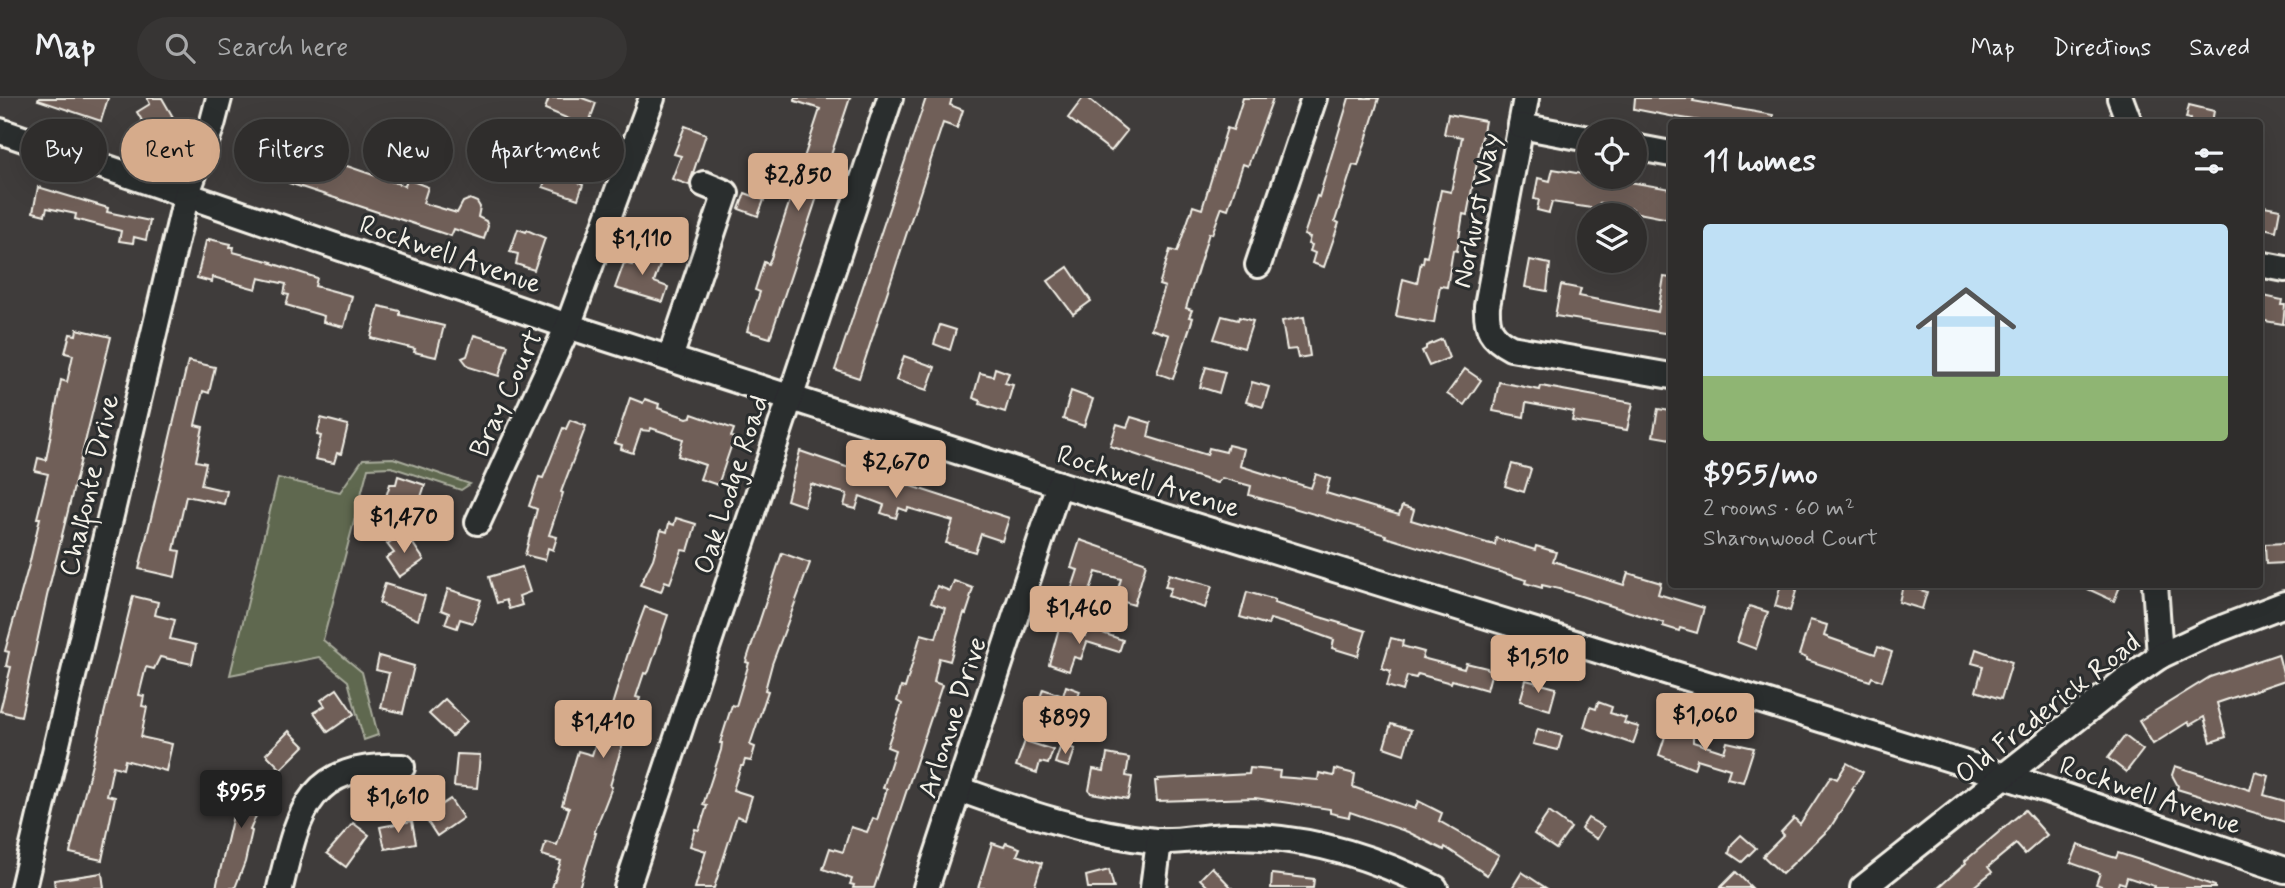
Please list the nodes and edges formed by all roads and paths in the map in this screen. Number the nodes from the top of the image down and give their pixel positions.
1 (219, 98) edge
2 (652, 98) edge
3 (890, 98) edge
4 (1314, 98) edge
5 (1526, 98) edge
6 (2120, 98) edge
7 (2128, 119) edge
8 (1521, 126) junction
9 (0, 131) edge
10 (1577, 137) edge
11 (1647, 150) edge
12 (1668, 154) edge
13 (704, 184) dead end
14 (187, 193) junction
15 (1258, 265) dead end
16 (2263, 265) edge
17 (2285, 269) edge
18 (568, 326) junction
19 (670, 358) junction
20 (1668, 375) edge
21 (790, 396) junction
22 (1059, 484) junction
23 (478, 522) dead end
24 (2155, 588) edge
25 (2285, 604) edge
26 (2160, 656) junction
27 (402, 767) dead end
28 (2005, 776) junction
29 (959, 789) junction
30 (1160, 841) junction
31 (2285, 870) edge
32 (23, 888) edge
33 (280, 888) edge
34 (627, 888) edge
35 (926, 888) edge
36 (1153, 888) edge
37 (1435, 888) edge
38 (1863, 888) edge

1 - 14 street, Chalfonte Drive
2 - 18 street, Bray Court
3 - 21 street, Oak Lodge Road
4 - 15 street
5 - 8 street, Norhurst Way
6 - 7 street
8 - 10 street
8 - 20 street, Norhurst Way
9 - 14 street, Rockwell Avenue
11 - 12 street
13 - 19 street
14 - 18 street, Rockwell Avenue
14 - 32 street, Chalfonte Drive
16 - 17 street
18 - 19 street, Rockwell Avenue
18 - 23 street, Bray Court
19 - 21 street, Rockwell Avenue
21 - 22 street, Rockwell Avenue
21 - 34 street, Oak Lodge Road
22 - 28 street, Rockwell Avenue
22 - 29 street, Arlonne Drive
24 - 26 street
25 - 26 street, Old Frederick Road
26 - 28 street, Old Frederick Road
27 - 33 street
28 - 31 street, Rockwell Avenue
28 - 38 street, Old Frederick Road
29 - 30 street
29 - 35 street, Arlonne Drive
30 - 36 street
30 - 37 street

